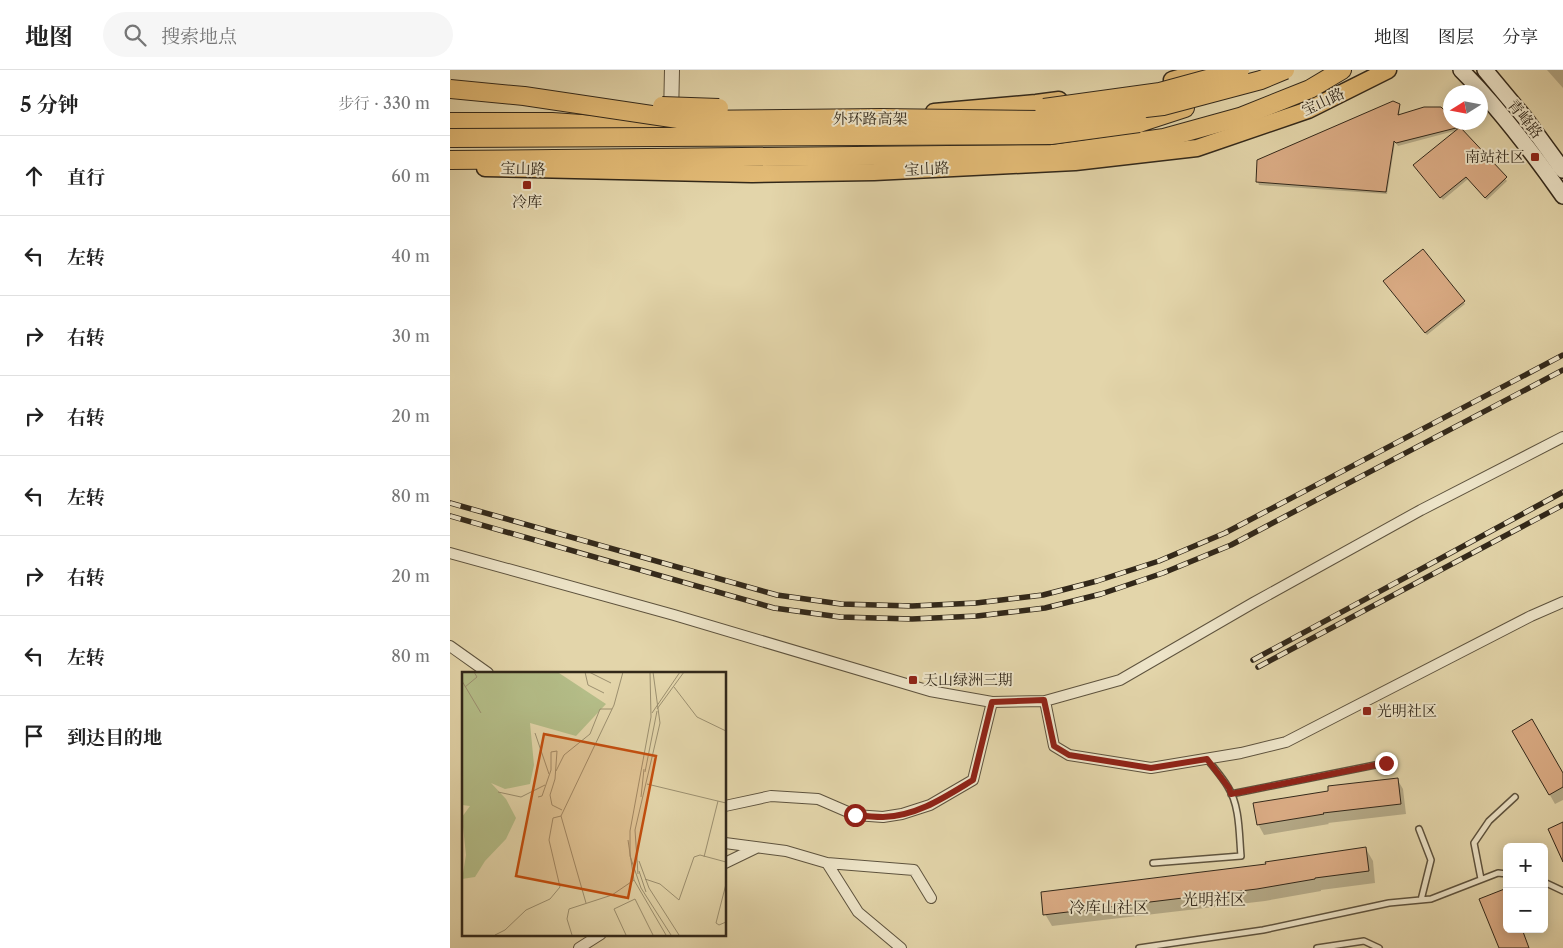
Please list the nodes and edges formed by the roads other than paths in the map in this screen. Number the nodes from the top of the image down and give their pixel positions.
1 (672, 70) edge
2 (1205, 70) edge
3 (1240, 70) edge
4 (1278, 70) edge
5 (1285, 70) edge
6 (1342, 70) edge
7 (1388, 70) edge
8 (1461, 70) edge
9 (1485, 70) edge
10 (450, 80) edge
11 (450, 89) edge
12 (450, 122) edge
13 (670, 130) junction
14 (450, 138) edge
15 (450, 146) edge
16 (450, 160) edge
17 (479, 168) joint
18 (450, 169) edge
19 (1563, 170) edge
20 (1563, 196) edge
21 (1563, 437) edge
22 (450, 553) edge
23 (1563, 602) edge
24 (450, 646) edge
25 (487, 672) edge
26 (1044, 700) junction
27 (992, 702) junction
28 (1207, 759) junction
29 (1386, 763) dead end
30 (1231, 794) junction
31 (1515, 797) dead end
32 (726, 806) edge
33 (1419, 830) dead end
34 (726, 843) edge
35 (758, 847) junction
36 (726, 863) edge
37 (827, 863) junction
38 (1153, 863) dead end
39 (1503, 874) edge
40 (1481, 879) junction
41 (1548, 884) edge
42 (1563, 891) edge
43 (930, 898) dead end
44 (1421, 900) junction
45 (598, 936) edge
46 (579, 948) edge
47 (901, 948) edge
48 (1138, 948) edge
49 (1317, 948) edge
50 (1379, 948) edge

1 - 13 street
2 - 13 main road, 宝山路
3 - 10 highway, 外环路高架, bridge
4 - 14 highway, bridge
5 - 11 highway, 外环路高架, bridge
6 - 16 highway
7 - 17 main road, 宝山路
8 - 20 main road, 青峰路
9 - 19 main road, 青峰路
12 - 13 highway
13 - 15 main road, 宝山路
17 - 18 highway
21 - 26 street
22 - 27 street
23 - 28 street
24 - 25 street
26 - 27 street
26 - 28 street
27 - 32 street
28 - 30 lane
29 - 30 lane
30 - 38 lane
31 - 40 lane
33 - 44 lane
34 - 35 street
35 - 36 street
35 - 37 street
37 - 43 street
37 - 47 street
39 - 40 lane
40 - 44 lane
41 - 42 lane
44 - 48 lane
45 - 46 street
49 - 50 lane

